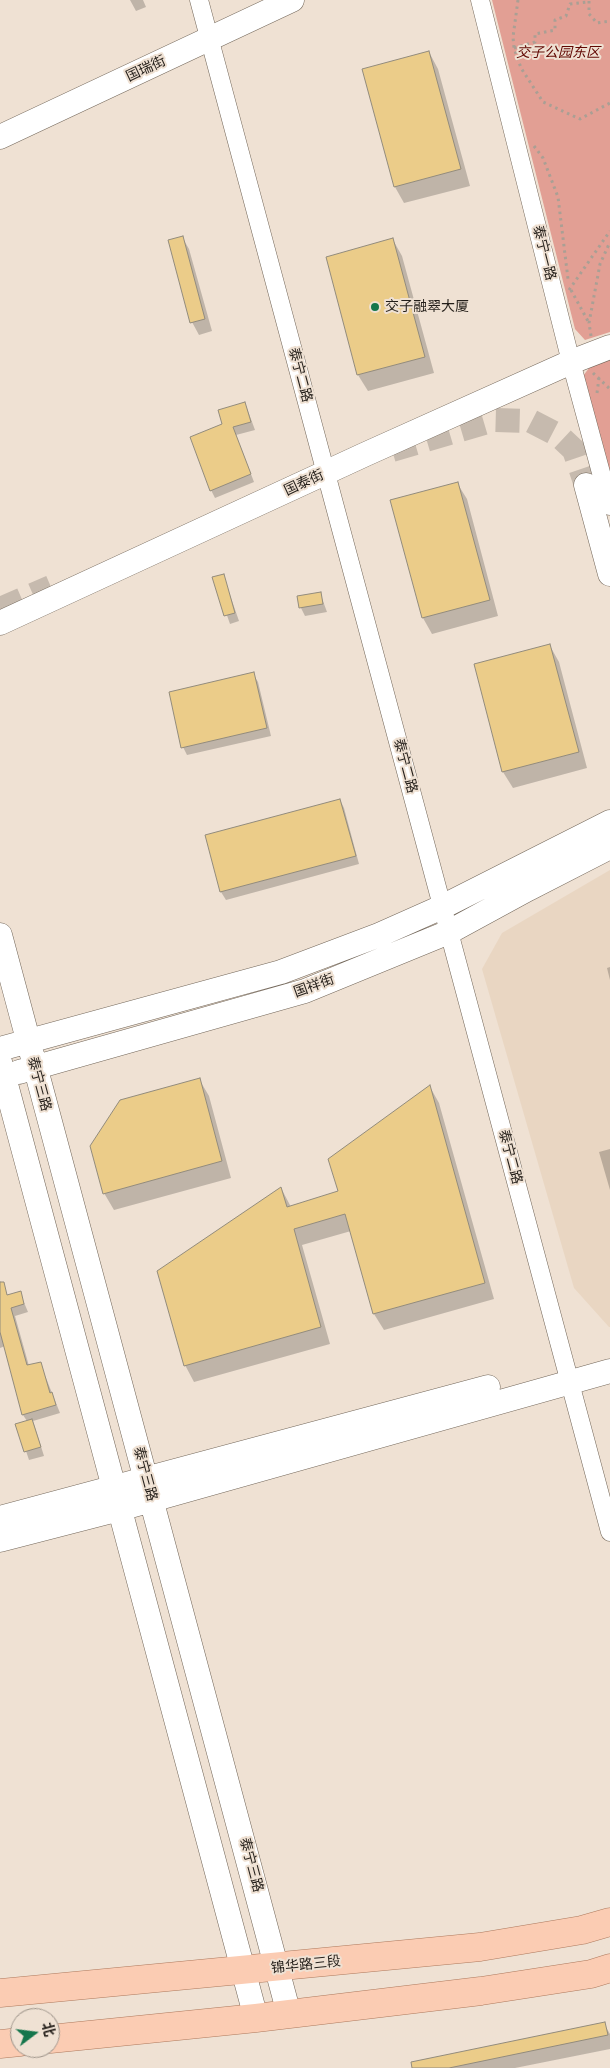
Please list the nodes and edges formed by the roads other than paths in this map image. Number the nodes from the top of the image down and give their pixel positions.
1 (200, 0) edge
2 (292, 0) edge
3 (480, 0) edge
4 (210, 39) junction
5 (0, 137) edge
6 (601, 344) edge
7 (571, 362) junction
8 (326, 472) junction
9 (586, 485) tunnel mouth
10 (610, 506) edge
11 (610, 574) edge
12 (0, 623) edge
13 (610, 822) edge
14 (610, 847) edge
15 (442, 906) junction
16 (449, 932) junction
17 (0, 935) edge
18 (28, 1041) junction
19 (0, 1049) edge
20 (34, 1067) junction
21 (1, 1071) edge
22 (610, 1355) edge
23 (610, 1371) edge
24 (568, 1374) junction
25 (149, 1489) junction
26 (117, 1498) junction
27 (0, 1518) edge
28 (610, 1532) edge
29 (0, 1540) edge
30 (610, 1922) edge
31 (278, 1968) junction
32 (610, 1968) edge
33 (244, 1972) junction
34 (0, 1993) edge
35 (289, 2014) junction
36 (256, 2018) junction
37 (60, 2038) edge

1 - 4 street, 泰宁二路
2 - 4 street, 国瑞街
3 - 7 street, 泰宁一路
4 - 5 street, 国瑞街
4 - 8 street, 泰宁二路
6 - 7 street, 国泰街
7 - 8 street, 国泰街
7 - 10 street, 泰宁一路
8 - 12 street, 国泰街
8 - 15 street, 泰宁二路
9 - 11 street
13 - 15 street, 国祥街
14 - 16 street, 国祥街
15 - 16 street, 泰宁二路
15 - 18 street, 国祥街
16 - 20 street, 国祥街
16 - 24 street, 泰宁二路
17 - 18 street, 泰宁三路
18 - 19 street, 国祥街
18 - 20 street, 泰宁三路
20 - 21 street, 国祥街
20 - 25 street, 泰宁三路
21 - 26 street
22 - 24 street
23 - 24 street
24 - 25 street
24 - 28 street, 泰宁二路
25 - 26 street
25 - 31 street, 泰宁三路
26 - 27 street
26 - 29 street
26 - 33 street
30 - 31 main road, 锦华路三段
31 - 33 main road, 锦华路三段
31 - 35 street, 泰宁三路
32 - 35 main road
33 - 34 main road, 锦华路三段
33 - 36 street
35 - 36 main road
36 - 37 main road

